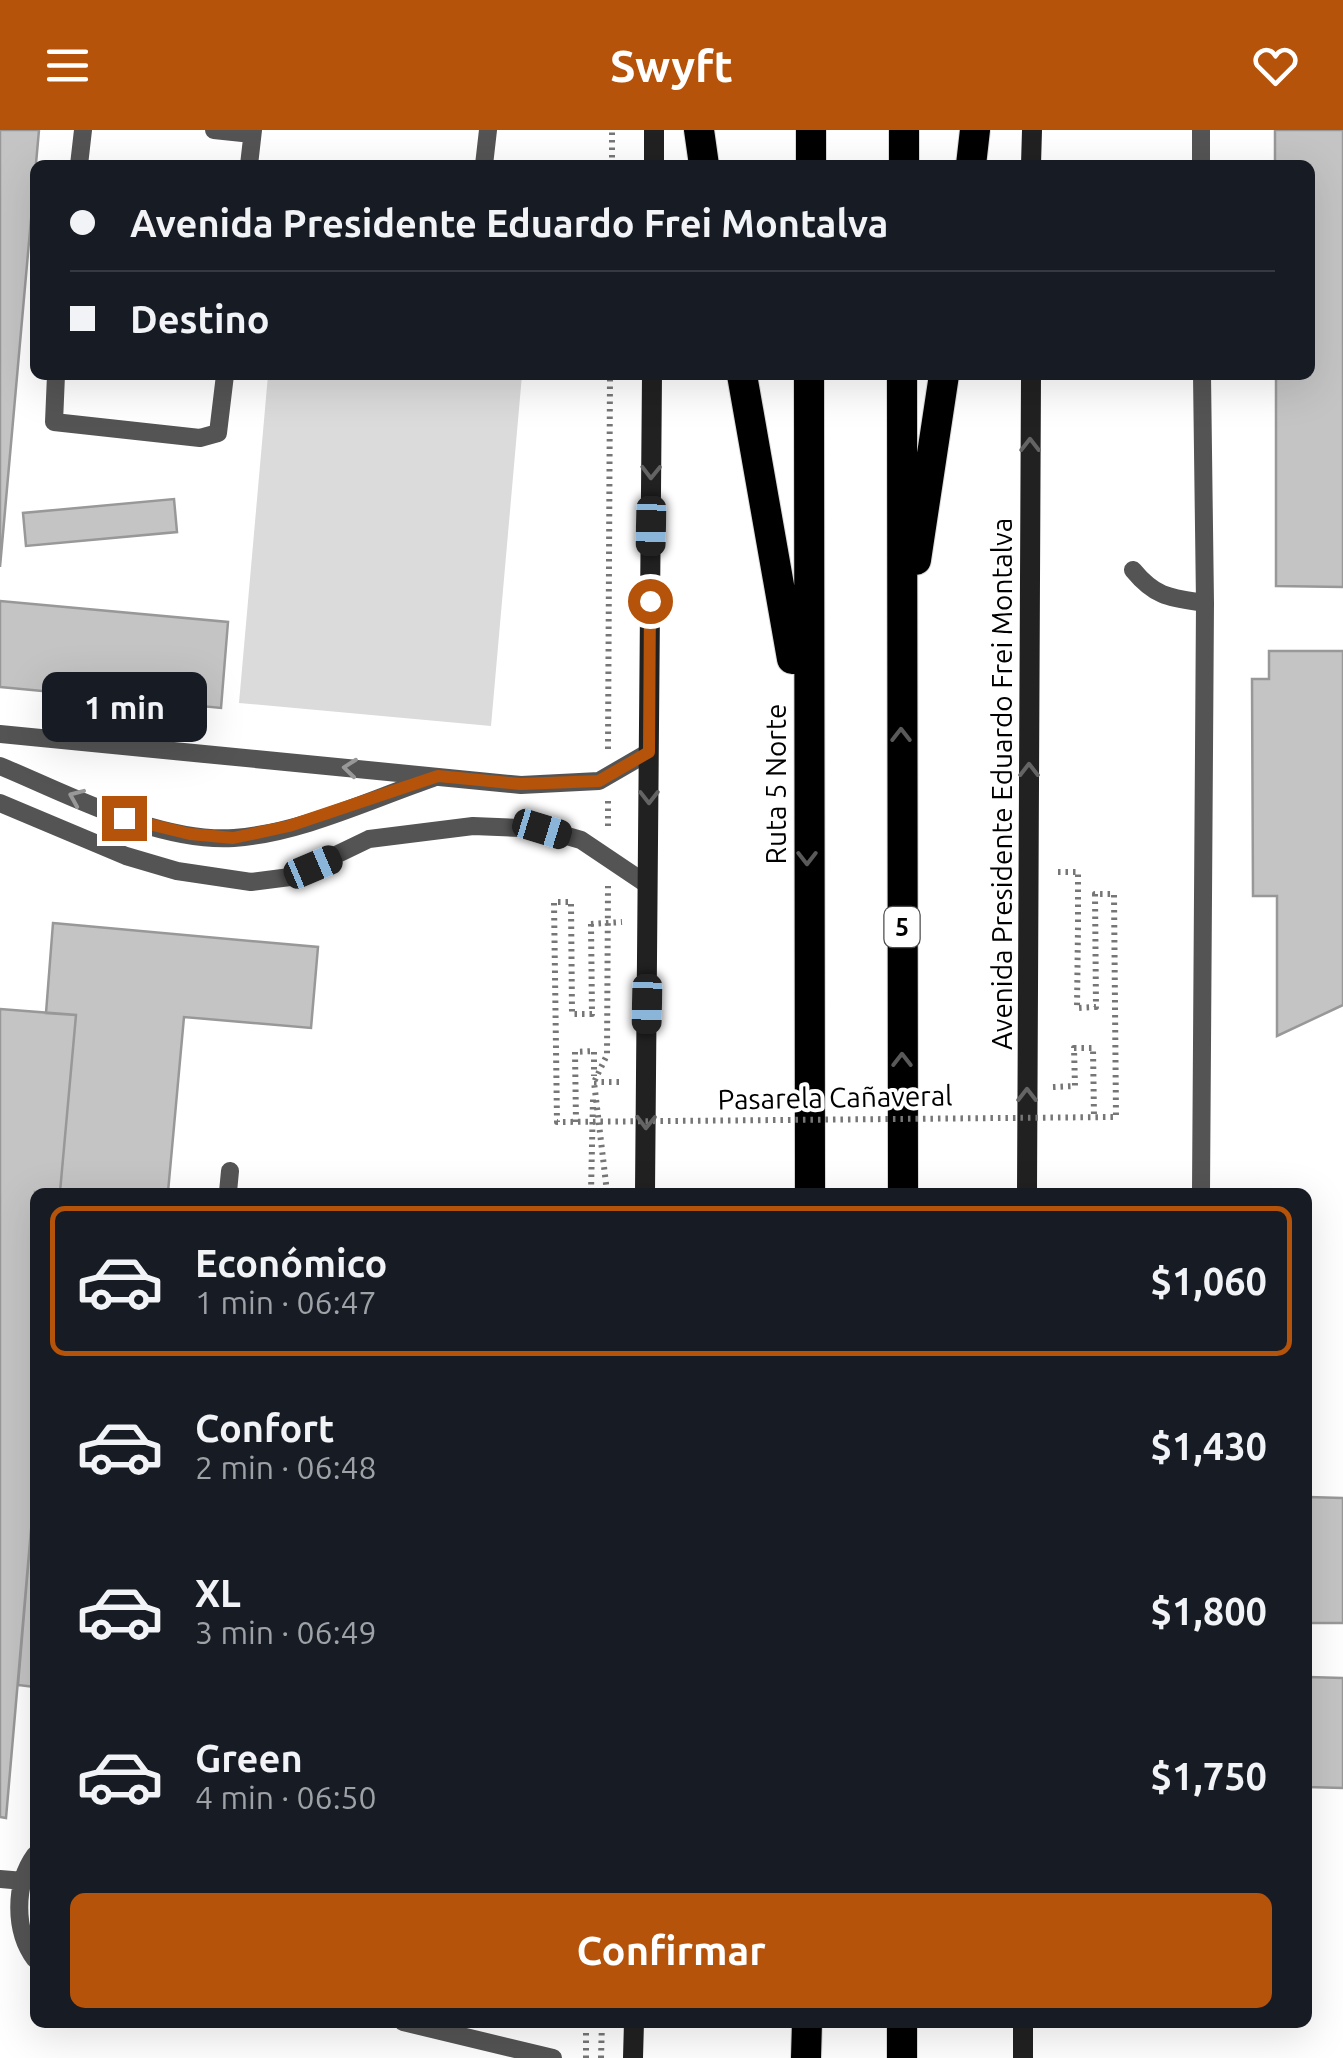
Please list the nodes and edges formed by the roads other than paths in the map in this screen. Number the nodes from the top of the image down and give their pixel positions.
1 (82, 130) edge
2 (214, 130) edge
3 (488, 130) edge
4 (654, 130) edge
5 (700, 130) edge
6 (811, 130) edge
7 (904, 130) edge
8 (975, 130) edge
9 (1032, 130) edge
10 (1201, 130) edge
11 (252, 132) edge
12 (79, 160) edge
13 (249, 160) edge
14 (485, 160) edge
15 (654, 160) edge
16 (703, 160) edge
17 (810, 160) edge
18 (904, 160) edge
19 (972, 160) edge
20 (1032, 160) edge
21 (1201, 160) edge
22 (56, 380) edge
23 (224, 380) edge
24 (652, 380) edge
25 (743, 380) edge
26 (809, 380) edge
27 (902, 380) edge
28 (943, 380) edge
29 (1030, 380) edge
30 (1202, 380) edge
31 (1133, 570) dead end
32 (1205, 603) junction
33 (900, 662) junction
34 (0, 734) edge
35 (649, 752) junction
36 (806, 761) junction
37 (0, 766) edge
38 (438, 776) junction
39 (0, 803) edge
40 (648, 885) junction
41 (230, 1171) dead end
42 (228, 1188) edge
43 (645, 1188) edge
44 (810, 1188) edge
45 (903, 1188) edge
46 (1027, 1188) edge
47 (1201, 1188) edge
48 (30, 1862) edge
49 (0, 1879) edge
50 (24, 1881) junction
51 (30, 1952) edge
52 (432, 2028) edge
53 (634, 2028) edge
54 (806, 2028) edge
55 (902, 2028) edge
56 (1023, 2028) edge
57 (553, 2058) edge
58 (633, 2058) edge
59 (806, 2058) edge
60 (902, 2058) edge
61 (1023, 2058) edge

1 - 12 lane
2 - 11 lane
3 - 14 lane
4 - 15 main road
5 - 16 highway
6 - 17 highway
7 - 18 highway
8 - 19 highway
9 - 20 main road
10 - 21 lane
11 - 13 lane
22 - 23 lane
24 -> 35 main road
25 - 36 highway
26 - 36 highway, Ruta 5 Norte
27 - 33 highway, 5
28 - 33 highway
46 -> 29 main road, Avenida Presidente Eduardo Frei Montalva
30 - 32 lane
31 - 32 lane
32 - 47 lane
45 -> 33 highway, 5
38 -> 34 lane
35 - 38 lane
35 -> 40 main road
36 -> 44 highway, Ruta 5 Norte
38 -> 37 lane
39 - 40 lane
40 -> 43 main road
41 - 42 lane
48 - 50 lane
49 - 50 lane
50 - 51 lane
52 - 57 lane
53 - 58 main road
54 - 59 highway
55 - 60 highway
56 - 61 main road

